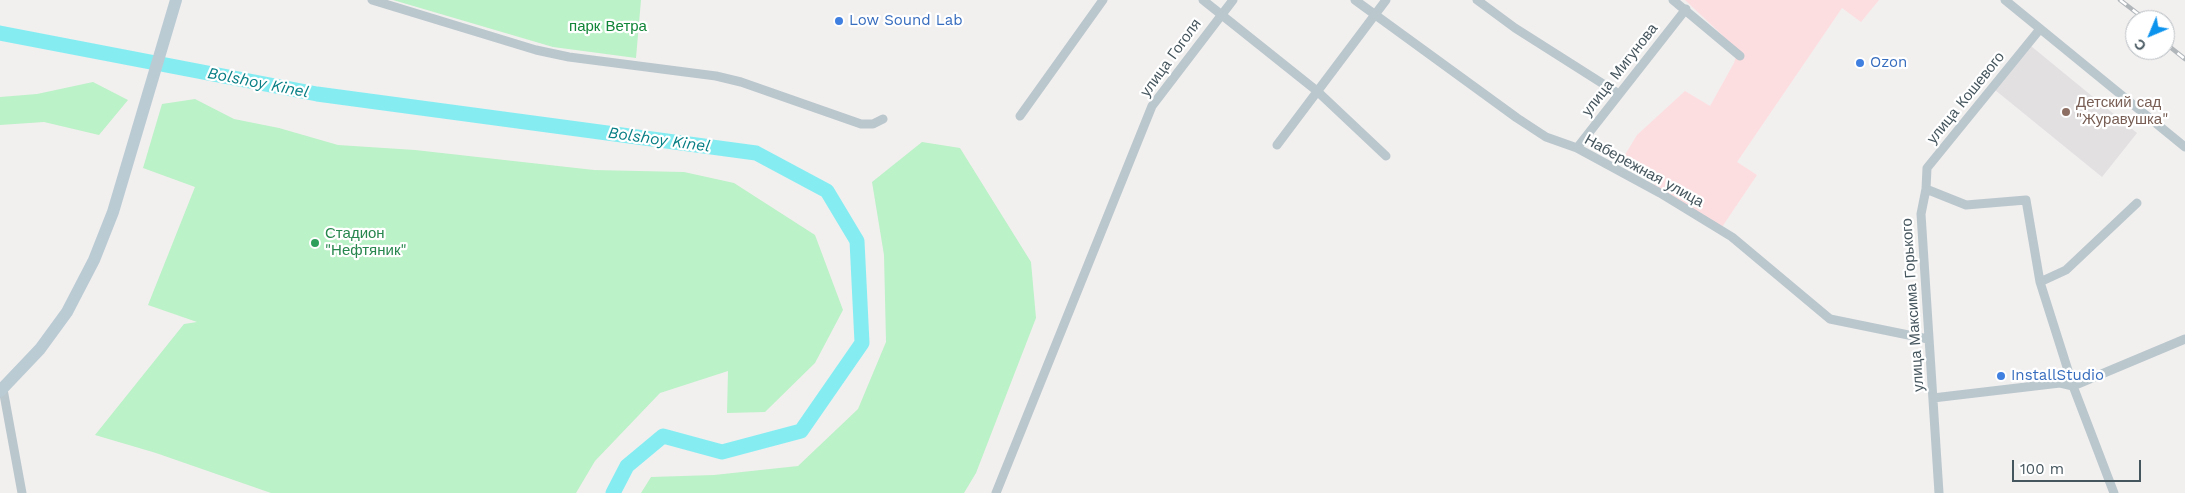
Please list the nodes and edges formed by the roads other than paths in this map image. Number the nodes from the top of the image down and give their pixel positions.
1 (176, 0) edge
2 (372, 0) edge
3 (1104, 0) edge
4 (1203, 0) edge
5 (1232, 0) edge
6 (1355, 0) edge
7 (1386, 0) edge
8 (1477, 0) edge
9 (1673, 0) edge
10 (2006, 0) edge
11 (1686, 9) junction
12 (1221, 14) junction
13 (1374, 16) junction
14 (2040, 30) junction
15 (1740, 56) dead end
16 (1317, 91) junction
17 (1619, 94) junction
18 (1020, 116) dead end
19 (884, 119) dead end
20 (1277, 145) dead end
21 (2185, 147) edge
22 (1577, 148) junction
23 (1386, 156) dead end
24 (1926, 189) junction
25 (2137, 203) dead end
26 (2040, 282) junction
27 (1928, 339) junction
28 (2185, 339) edge
29 (2074, 386) junction
30 (2, 390) edge
31 (1933, 398) junction
32 (22, 493) edge
33 (996, 493) edge
34 (1939, 493) edge
35 (2114, 493) edge

1 - 30 main road
2 - 19 street
3 - 18 street
4 - 12 street
5 - 12 street, улица Гоголя
6 - 13 street, Набережная улица
7 - 13 street
8 - 17 street
9 - 11 street
10 - 14 street
11 - 15 street
11 - 17 street, улица Мигунова
12 - 16 street
12 - 33 street, улица Гоголя
13 - 16 street
13 - 22 street, Набережная улица
14 - 21 street
14 - 24 street, улица Кошевого
16 - 20 street
16 - 23 street
17 - 22 street, улица Мигунова
22 - 27 street, Набережная улица
24 - 26 street
24 - 27 street, улица Максима Горького
25 - 26 street
26 - 29 street
27 - 31 street, улица Максима Горького
28 - 29 street
29 - 31 street
29 - 35 street
30 - 32 street
31 - 34 street, улица Максима Горького

